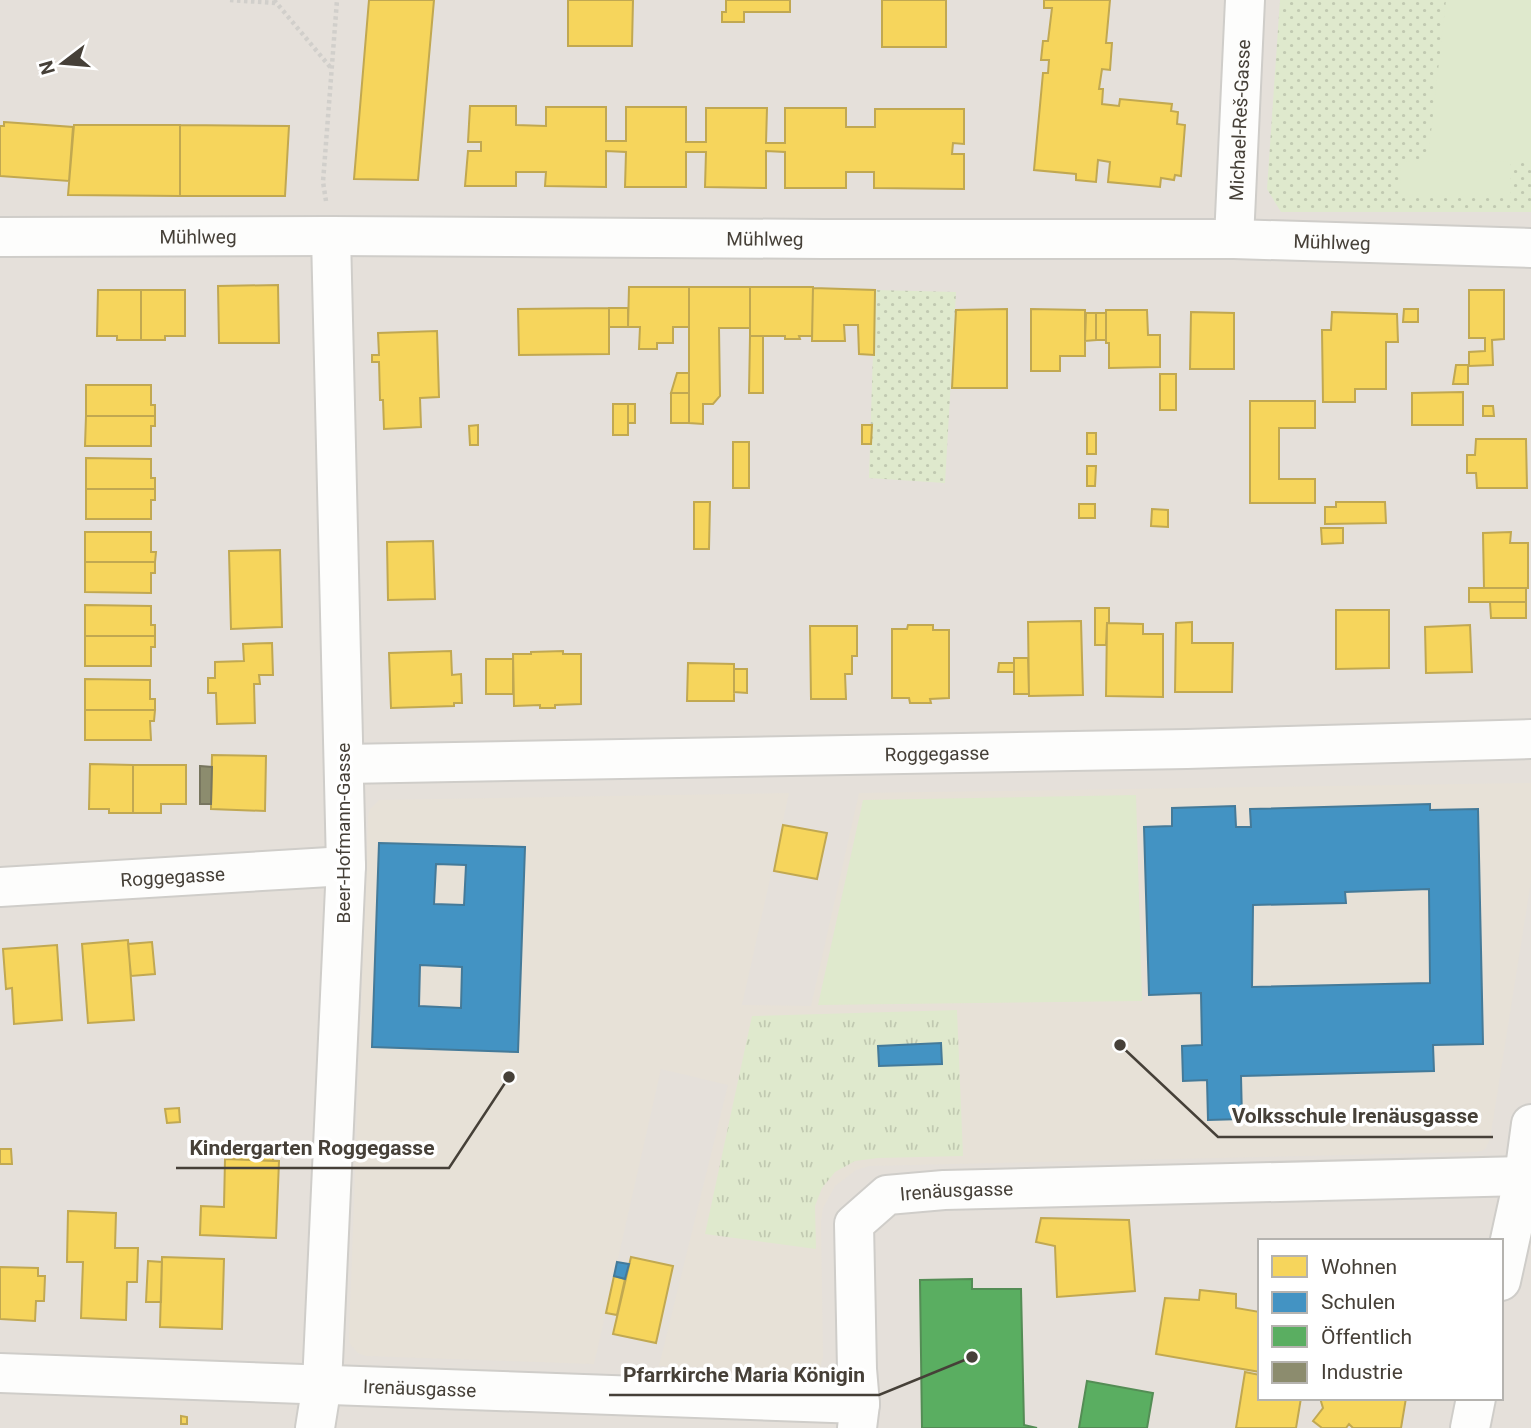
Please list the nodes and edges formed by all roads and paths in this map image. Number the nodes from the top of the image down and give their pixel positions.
1 (230, 0) edge
2 (337, 0) edge
3 (1245, 0) edge
4 (274, 1) edge
5 (332, 68) junction
6 (331, 236) junction
7 (0, 237) edge
8 (1234, 239) junction
9 (1531, 248) edge
10 (1531, 739) edge
11 (344, 764) junction
12 (346, 866) junction
13 (0, 887) edge
14 (1531, 1124) edge
15 (1527, 1176) edge
16 (1503, 1272) edge
17 (0, 1373) edge
18 (322, 1384) junction
19 (1476, 1400) edge
20 (858, 1416) edge
21 (315, 1428) edge
22 (1470, 1428) edge

1 - 4 path
2 - 5 path
3 - 8 street, Michael-Reš-Gasse
4 - 5 path
5 - 6 path
6 - 7 street, Mühlweg
6 - 8 street, Mühlweg
6 - 11 street, Beer-Hofmann-Gasse
8 - 9 street, Mühlweg
10 - 11 street, Roggegasse
11 - 12 street, Beer-Hofmann-Gasse
12 - 13 street, Roggegasse
12 - 18 street, Beer-Hofmann-Gasse
14 - 15 street
15 - 16 street
15 - 20 street, Irenäusgasse
17 - 18 street, Irenäusgasse
18 - 20 street, Irenäusgasse
18 - 21 street, Beer-Hofmann-Gasse
19 - 22 street

